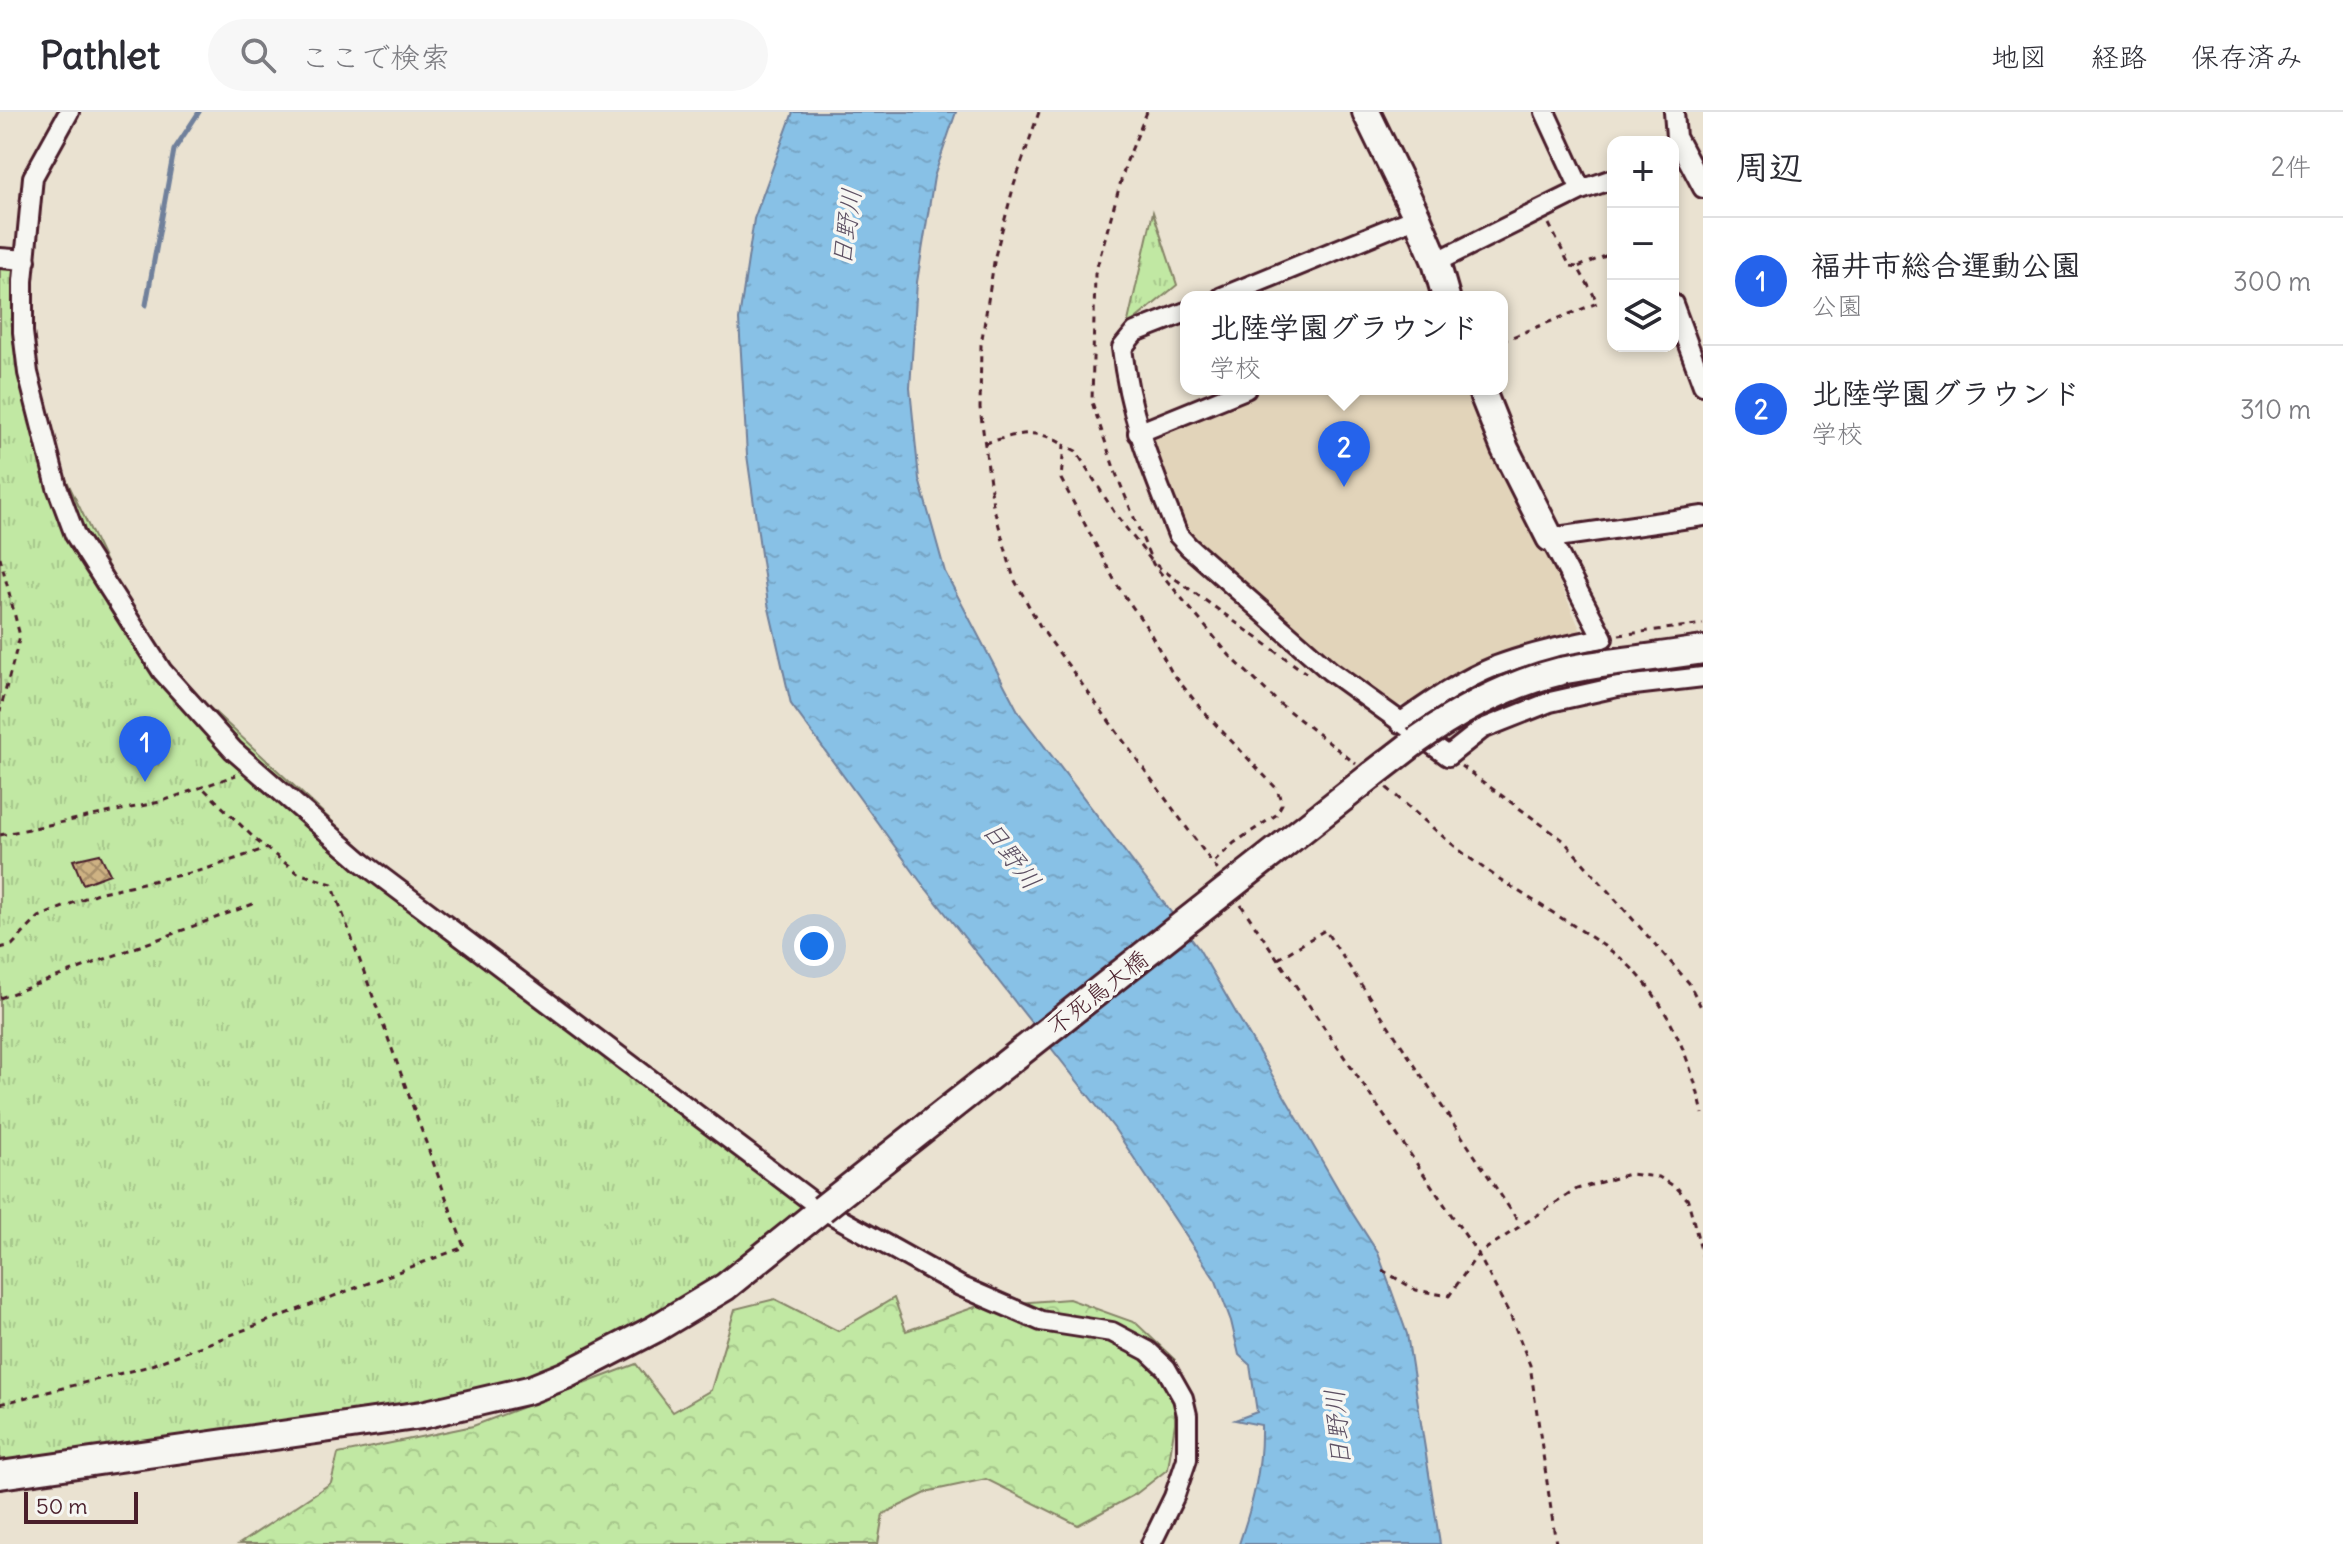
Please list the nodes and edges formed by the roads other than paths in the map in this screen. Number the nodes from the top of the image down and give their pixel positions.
1 (69, 112) edge
2 (1366, 112) edge
3 (1545, 112) edge
4 (1674, 112) edge
5 (1674, 136) edge
6 (1679, 148) edge
7 (1607, 181) edge
8 (1703, 188) edge
9 (1581, 190) junction
10 (1417, 217) junction
11 (0, 258) edge
12 (26, 260) junction
13 (1436, 262) junction
14 (1237, 291) edge
15 (1444, 291) edge
16 (1180, 314) edge
17 (1679, 320) edge
18 (1703, 385) edge
19 (1231, 395) edge
20 (1483, 395) edge
21 (1138, 433) junction
22 (1703, 516) edge
23 (1550, 538) junction
24 (1703, 650) edge
25 (1703, 677) edge
26 (1400, 723) junction
27 (822, 1209) junction
28 (0, 1475) edge
29 (1151, 1544) edge

1 - 12 street
2 - 10 street
3 - 9 street
4 - 5 street
6 - 8 street
7 - 9 street
9 - 13 street
10 - 13 street
10 - 14 street
11 - 12 street
12 - 27 street
13 - 15 street
16 - 21 street
17 - 18 street
19 - 21 street
20 - 23 street
21 - 26 street
22 - 23 street
23 - 26 street
24 - 27 street, 不死鳥大橋, bridge
25 - 26 street
27 - 28 street, 不死鳥大橋
27 - 29 street

